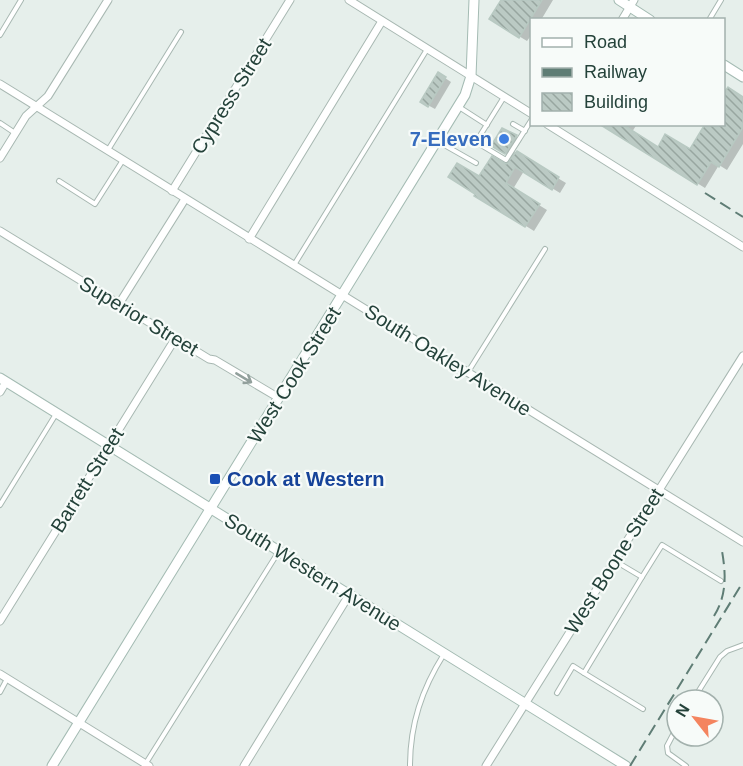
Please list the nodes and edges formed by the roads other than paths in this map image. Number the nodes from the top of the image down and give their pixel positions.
1 (21, 0) edge
2 (108, 0) edge
3 (290, 0) edge
4 (349, 0) edge
5 (474, 0) edge
6 (619, 0) edge
7 (721, 0) edge
8 (632, 4) edge
9 (623, 18) edge
10 (648, 18) edge
11 (710, 18) edge
12 (382, 21) junction
13 (181, 32) dead end
14 (0, 35) edge
15 (426, 51) dead end
16 (725, 66) edge
17 (471, 76) junction
18 (743, 77) edge
19 (0, 84) edge
20 (504, 97) junction
21 (37, 106) junction
22 (459, 107) junction
23 (530, 113) edge
24 (530, 121) edge
25 (0, 123) edge
26 (513, 124) dead end
27 (487, 125) junction
28 (552, 126) edge
29 (525, 131) junction
30 (16, 133) junction
31 (438, 141) junction
32 (107, 150) junction
33 (0, 158) edge
34 (123, 160) junction
35 (476, 163) dead end
36 (58, 181) dead end
37 (172, 191) junction
38 (185, 199) junction
39 (0, 231) edge
40 (249, 239) junction
41 (743, 247) edge
42 (545, 249) dead end
43 (293, 265) junction
44 (343, 295) junction
45 (119, 304) junction
46 (175, 339) junction
47 (743, 356) edge
48 (468, 373) junction
49 (3, 380) edge
50 (0, 392) edge
51 (279, 398) junction
52 (57, 413) junction
53 (109, 446) junction
54 (658, 490) junction
55 (0, 505) edge
56 (211, 509) junction
57 (743, 542) edge
58 (279, 551) junction
59 (614, 560) junction
60 (642, 577) junction
61 (721, 581) dead end
62 (349, 595) junction
63 (0, 621) edge
64 (743, 645) edge
65 (444, 653) junction
66 (584, 672) junction
67 (0, 674) edge
68 (8, 679) junction
69 (701, 688) edge
70 (0, 692) edge
71 (557, 693) dead end
72 (525, 703) junction
73 (643, 709) dead end
74 (79, 723) junction
75 (667, 748) edge
76 (611, 762) edge
77 (147, 765) edge
78 (52, 766) edge
79 (244, 766) edge
80 (410, 766) edge
81 (486, 766) edge
82 (626, 766) edge
83 (686, 766) edge

1 - 14 lane
2 - 21 street
3 - 37 street, Cypress Street
4 - 12 street
5 - 17 street, West Cook Street
6 - 8 street
7 - 11 lane
8 - 9 street
8 - 10 street
12 - 17 street
12 - 40 street
13 - 32 lane
15 - 43 lane
16 - 18 street
17 - 20 street
17 - 22 street, West Cook Street
19 - 21 street, South Oakley Avenue
20 - 23 street
20 - 27 lane
21 - 30 street
21 - 32 street, South Oakley Avenue
22 - 27 lane
22 - 31 street, West Cook Street
24 - 29 lane
25 - 30 lane
26 - 29 lane
27 - 29 lane
28 - 41 street
30 - 33 street
31 - 35 lane
31 - 44 street, West Cook Street
32 - 34 street, South Oakley Avenue
34 - 36 lane
34 - 37 street, South Oakley Avenue
37 - 38 street, South Oakley Avenue
38 - 40 street, South Oakley Avenue
38 - 45 street
39 - 45 street, Superior Street
40 - 43 street, South Oakley Avenue
42 - 48 lane
43 - 44 street, South Oakley Avenue
44 - 48 street, South Oakley Avenue
44 - 51 street, West Cook Street
45 - 46 street, Superior Street
46 -> 51 street, Superior Street
46 - 53 street, Barrett Street
47 - 54 street, West Boone Street
48 - 54 street, South Oakley Avenue
49 - 50 street
49 - 52 street, South Western Avenue
51 - 56 street, West Cook Street
52 - 53 street, South Western Avenue
52 - 55 lane
53 - 56 street, South Western Avenue
53 - 63 street, Barrett Street
54 - 57 street, South Oakley Avenue
54 - 59 street, West Boone Street
56 - 58 street, South Western Avenue
56 - 74 street, West Cook Street
58 - 62 street, South Western Avenue
58 - 77 lane
59 - 60 lane
59 - 72 street, West Boone Street
60 - 61 lane
60 - 66 lane
62 - 65 street, South Western Avenue
62 - 79 street
64 - 69 lane
65 - 72 street, South Western Avenue
65 - 80 lane
66 - 71 lane
66 - 73 lane
67 - 68 street
68 - 70 lane
68 - 74 street
72 - 76 street, South Western Avenue
72 - 81 street, West Boone Street
74 - 77 street
74 - 78 street, West Cook Street
75 - 83 lane
76 - 82 street, South Western Avenue

